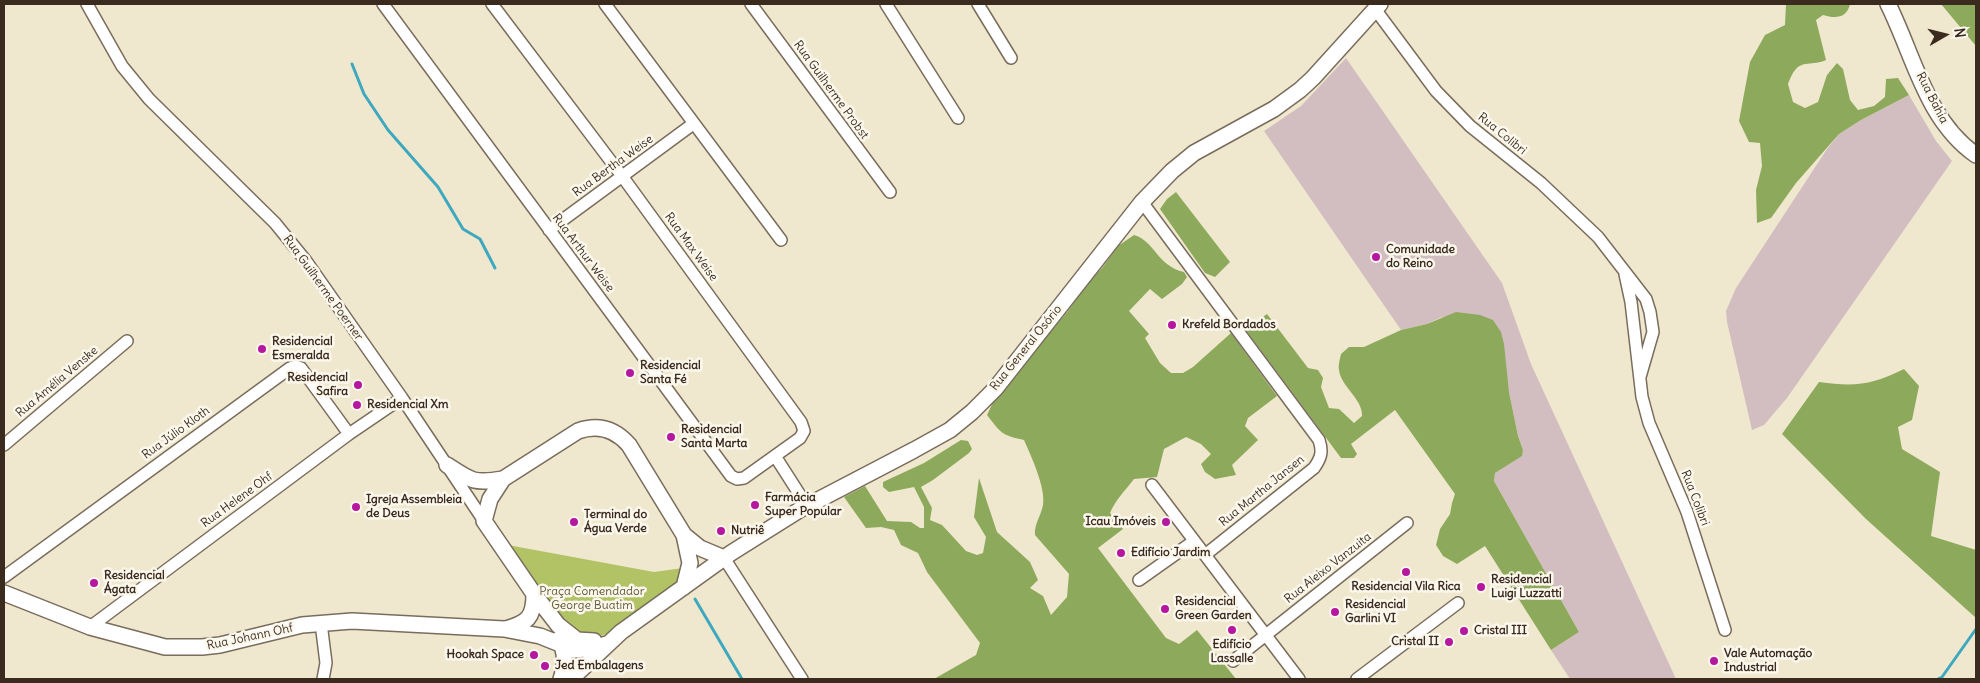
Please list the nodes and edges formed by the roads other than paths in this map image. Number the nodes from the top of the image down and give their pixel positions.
1 (87, 4) edge
2 (383, 4) edge
3 (492, 4) edge
4 (606, 4) edge
5 (751, 4) edge
6 (886, 4) edge
7 (978, 4) edge
8 (1377, 6) edge
9 (1888, 7) edge
10 (1011, 58) dead end
11 (958, 118) dead end
12 (694, 124) junction
13 (1976, 155) edge
14 (622, 176) junction
15 (890, 192) dead end
16 (1142, 202) junction
17 (549, 230) junction
18 (781, 240) dead end
19 (1624, 269) junction
20 (1646, 299) junction
21 (1631, 302) junction
22 (1634, 339) junction
23 (127, 341) dead end
24 (1651, 341) junction
25 (1640, 377) junction
26 (402, 398) junction
27 (349, 434) junction
28 (4, 445) edge
29 (775, 456) junction
30 (447, 465) junction
31 (503, 479) junction
32 (1152, 485) dead end
33 (807, 506) junction
34 (484, 521) junction
35 (1407, 523) dead end
36 (684, 535) junction
37 (1194, 541) junction
38 (1205, 555) junction
39 (724, 558) junction
40 (4, 577) edge
41 (1138, 580) dead end
42 (684, 587) junction
43 (4, 593) edge
44 (534, 594) junction
45 (1458, 603) dead end
46 (321, 623) junction
47 (90, 627) junction
48 (504, 629) junction
49 (1725, 630) dead end
50 (621, 632) junction
51 (1266, 635) junction
52 (608, 643) junction
53 (563, 646) junction
54 (1233, 661) dead end
55 (323, 679) edge
56 (561, 679) edge
57 (571, 679) edge
58 (802, 679) edge
59 (1299, 679) edge
60 (1357, 679) edge

1 - 26 street, Rua Guilherme Poerner
2 - 17 street, Rua Arthur Weise
3 - 14 street, Rua Max Weise
4 - 12 street
5 - 15 street, Rua Guilherme Probst
6 - 11 street
7 - 10 street
8 - 16 main road, Rua General Osório
8 - 19 street, Rua Colibri
9 - 13 main road, Rua Bahia
12 - 14 street, Rua Bertha Weise
12 - 18 street
14 - 17 street, Rua Bertha Weise
14 - 29 street, Rua Max Weise
16 - 33 main road, Rua General Osório
16 - 38 street, Rua Martha Jansen
17 - 29 street, Rua Arthur Weise
19 - 20 street, Rua Colibri
19 - 21 street, Rua Colibri
20 - 21 street
20 - 24 street, Rua Colibri
21 - 22 street, Rua Colibri
22 - 24 street
22 - 25 street, Rua Colibri
23 - 28 street, Rua Amélia Venske
24 - 25 street, Rua Colibri
25 - 49 street, Rua Colibri
26 - 27 street, Rua Helene Ohf
26 - 30 street, Rua Guilherme Poerner
27 - 40 street, Rua Júlio Kloth
27 - 47 street, Rua Helene Ohf
29 - 33 street
30 - 31 main road
30 - 34 street, Rua Guilherme Poerner
31 - 34 main road
31 - 36 main road
32 - 37 street
33 - 39 main road, Rua General Osório
34 - 44 main road, Rua Guilherme Poerner
35 - 51 street, Rua Aleixo Vanzuita
36 - 39 main road
36 - 42 main road
37 - 38 street
37 - 41 street
38 - 51 street
39 - 42 main road, Rua General Osório
39 - 58 street
42 - 50 main road, Rua General Osório
43 - 47 main road, Rua Johann Ohf
44 - 48 main road, Rua Johann Ohf
44 - 50 main road, Rua General Osório
44 - 53 main road
45 - 60 street
46 - 47 main road, Rua Johann Ohf
46 - 48 main road, Rua Johann Ohf
46 - 55 street
48 - 53 main road, Rua Johann Ohf
50 - 52 main road, Rua General Osório
51 - 54 street, Rua Aleixo Vanzuita
51 - 59 street
52 - 53 main road, Rua Johann Ohf
52 - 57 main road, Rua General Osório
53 - 56 main road

